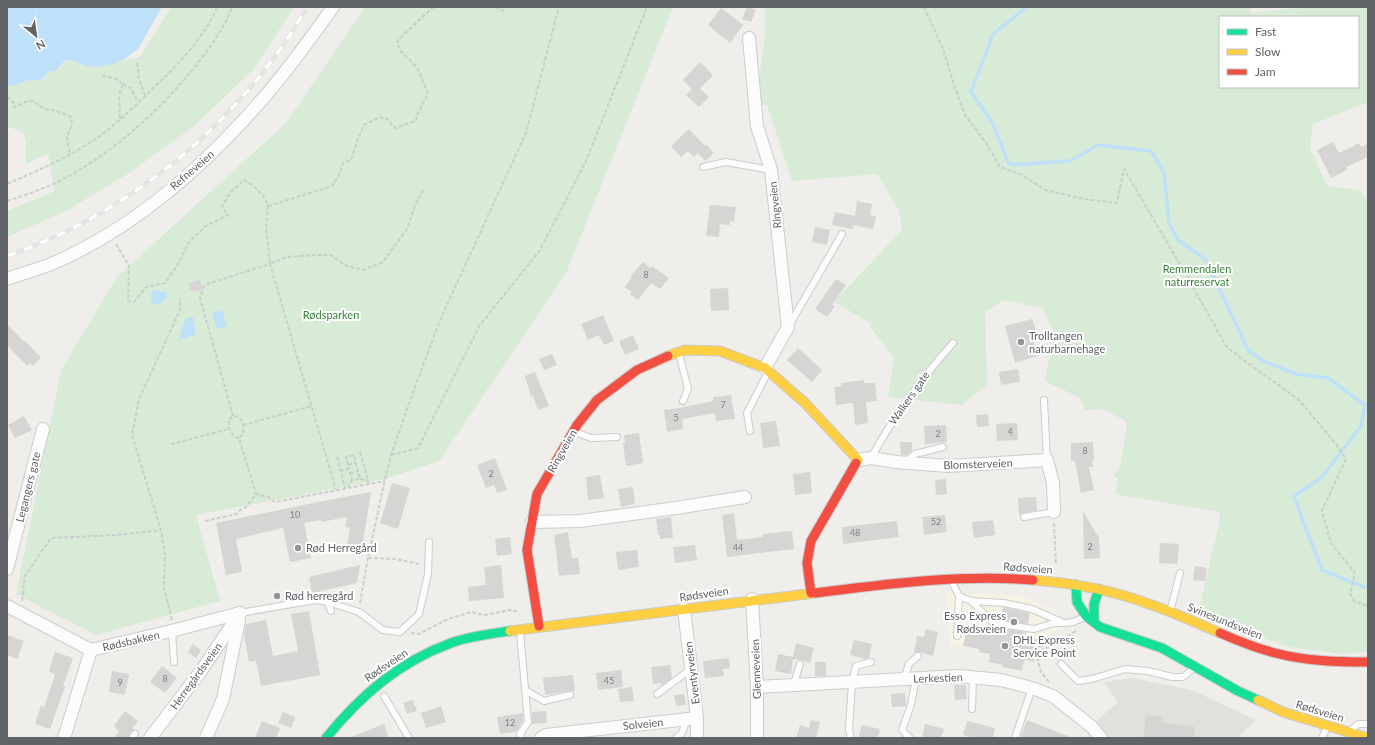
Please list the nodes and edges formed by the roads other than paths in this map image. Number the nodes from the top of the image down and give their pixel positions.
1 (334, 7) edge
2 (749, 38) dead end
3 (703, 167) dead end
4 (771, 170) junction
5 (842, 234) dead end
6 (7, 279) edge
7 (788, 327) junction
8 (953, 343) dead end
9 (679, 351) junction
10 (767, 369) junction
11 (1044, 400) dead end
12 (683, 401) dead end
13 (43, 429) dead end
14 (750, 431) dead end
15 (573, 432) junction
16 (617, 437) dead end
17 (943, 446) dead end
18 (871, 458) junction
19 (858, 460) junction
20 (1047, 460) junction
21 (904, 463) junction
22 (745, 497) dead end
23 (1054, 512) joint
24 (1024, 517) dead end
25 (532, 522) junction
26 (429, 542) dead end
27 (7, 569) edge
28 (1180, 573) dead end
29 (952, 579) junction
30 (1076, 585) junction
31 (1099, 589) junction
32 (811, 593) junction
33 (959, 596) junction
34 (752, 599) junction
35 (971, 601) junction
36 (328, 602) junction
37 (12, 608) edge
38 (684, 609) junction
39 (331, 611) dead end
40 (1171, 612) junction
41 (240, 613) junction
42 (1091, 617) junction
43 (1064, 623) junction
44 (539, 626) junction
45 (520, 629) junction
46 (174, 631) junction
47 (957, 636) dead end
48 (91, 650) junction
49 (918, 656) dead end
50 (174, 662) dead end
51 (872, 662) dead end
52 (1368, 662) edge
53 (800, 664) dead end
54 (1061, 664) dead end
55 (1196, 666) junction
56 (691, 669) junction
57 (973, 677) junction
58 (910, 679) junction
59 (852, 682) junction
60 (794, 684) junction
61 (757, 687) junction
62 (1032, 688) junction
63 (525, 690) junction
64 (657, 694) dead end
65 (570, 695) dead end
66 (384, 696) dead end
67 (972, 709) dead end
68 (692, 718) junction
69 (1368, 724) edge
70 (1328, 726) junction
71 (1348, 732) junction
72 (64, 738) edge
73 (150, 738) edge
74 (206, 738) edge
75 (326, 738) edge
76 (409, 738) edge
77 (520, 738) edge
78 (541, 738) edge
79 (676, 738) edge
80 (697, 738) edge
81 (757, 738) edge
82 (851, 738) edge
83 (910, 738) edge
84 (1016, 738) edge
85 (1102, 738) edge
86 (1322, 738) edge
87 (1368, 738) edge

1 - 6 street, Refneveien
2 - 4 street, Ringveien
3 - 4 lane
4 - 7 street, Ringveien
5 - 7 lane
7 - 10 street
8 - 18 lane, Walkers gate
9 - 10 main road, Ringveien
9 - 12 lane
9 - 15 main road, Ringveien
10 - 14 lane
10 - 19 main road, Ringveien
11 - 20 lane
13 - 27 street, Legangers gate
15 - 16 lane
15 - 25 main road, Ringveien
17 - 21 lane
18 - 19 street, Blomsterveien
18 - 21 street, Blomsterveien
19 - 32 main road
20 - 21 street, Blomsterveien
20 - 23 street
22 - 25 street
23 - 24 lane
25 - 44 main road, Ringveien
26 - 36 lane
28 - 40 lane
29 - 30 main road, Rødsveien
29 - 32 main road, Rødsveien
29 - 33 lane
30 - 31 main road, Svinesundsveien
30 - 42 main road
31 - 40 main road, Svinesundsveien
31 - 42 main road
32 - 34 main road, Rødsveien
33 - 35 lane
33 - 47 lane
34 - 38 main road, Rødsveien
34 - 61 street, Glenneveien
35 - 43 lane
35 - 43 lane
36 - 39 lane
36 - 41 lane
37 - 48 street, Rødsbakken
38 - 44 main road, Rødsveien
38 - 56 street, Eventyrveien
40 - 52 main road, Svinesundsveien
41 - 46 street, Rødsbakken
41 - 73 street, Herregårdsveien
41 - 74 street
42 - 43 lane
42 - 55 main road, Rødsveien
44 - 45 main road, Rødsveien
45 - 63 lane
45 - 75 main road, Rødsveien
46 - 48 street, Rødsbakken
46 - 50 lane
48 - 72 street
49 - 58 lane
51 - 59 lane
53 - 60 lane
54 - 55 lane
55 - 70 main road, Rødsveien
56 - 64 lane
56 - 68 street, Eventyrveien
57 - 58 street, Lerkestien
57 - 62 street, Lerkestien
57 - 67 lane
58 - 59 street, Lerkestien
58 - 83 lane
59 - 60 street, Lerkestien
59 - 82 lane
60 - 61 street, Lerkestien
61 - 81 street, Glenneveien
62 - 84 lane
62 - 85 street, Lerkestien
63 - 65 lane
63 - 77 lane
66 - 76 lane
68 - 78 street, Solveien
68 - 79 lane
68 - 80 street, Eventyrveien
69 - 71 lane
70 - 71 main road, Rødsveien
70 - 86 lane
71 - 87 main road, Rødsveien

